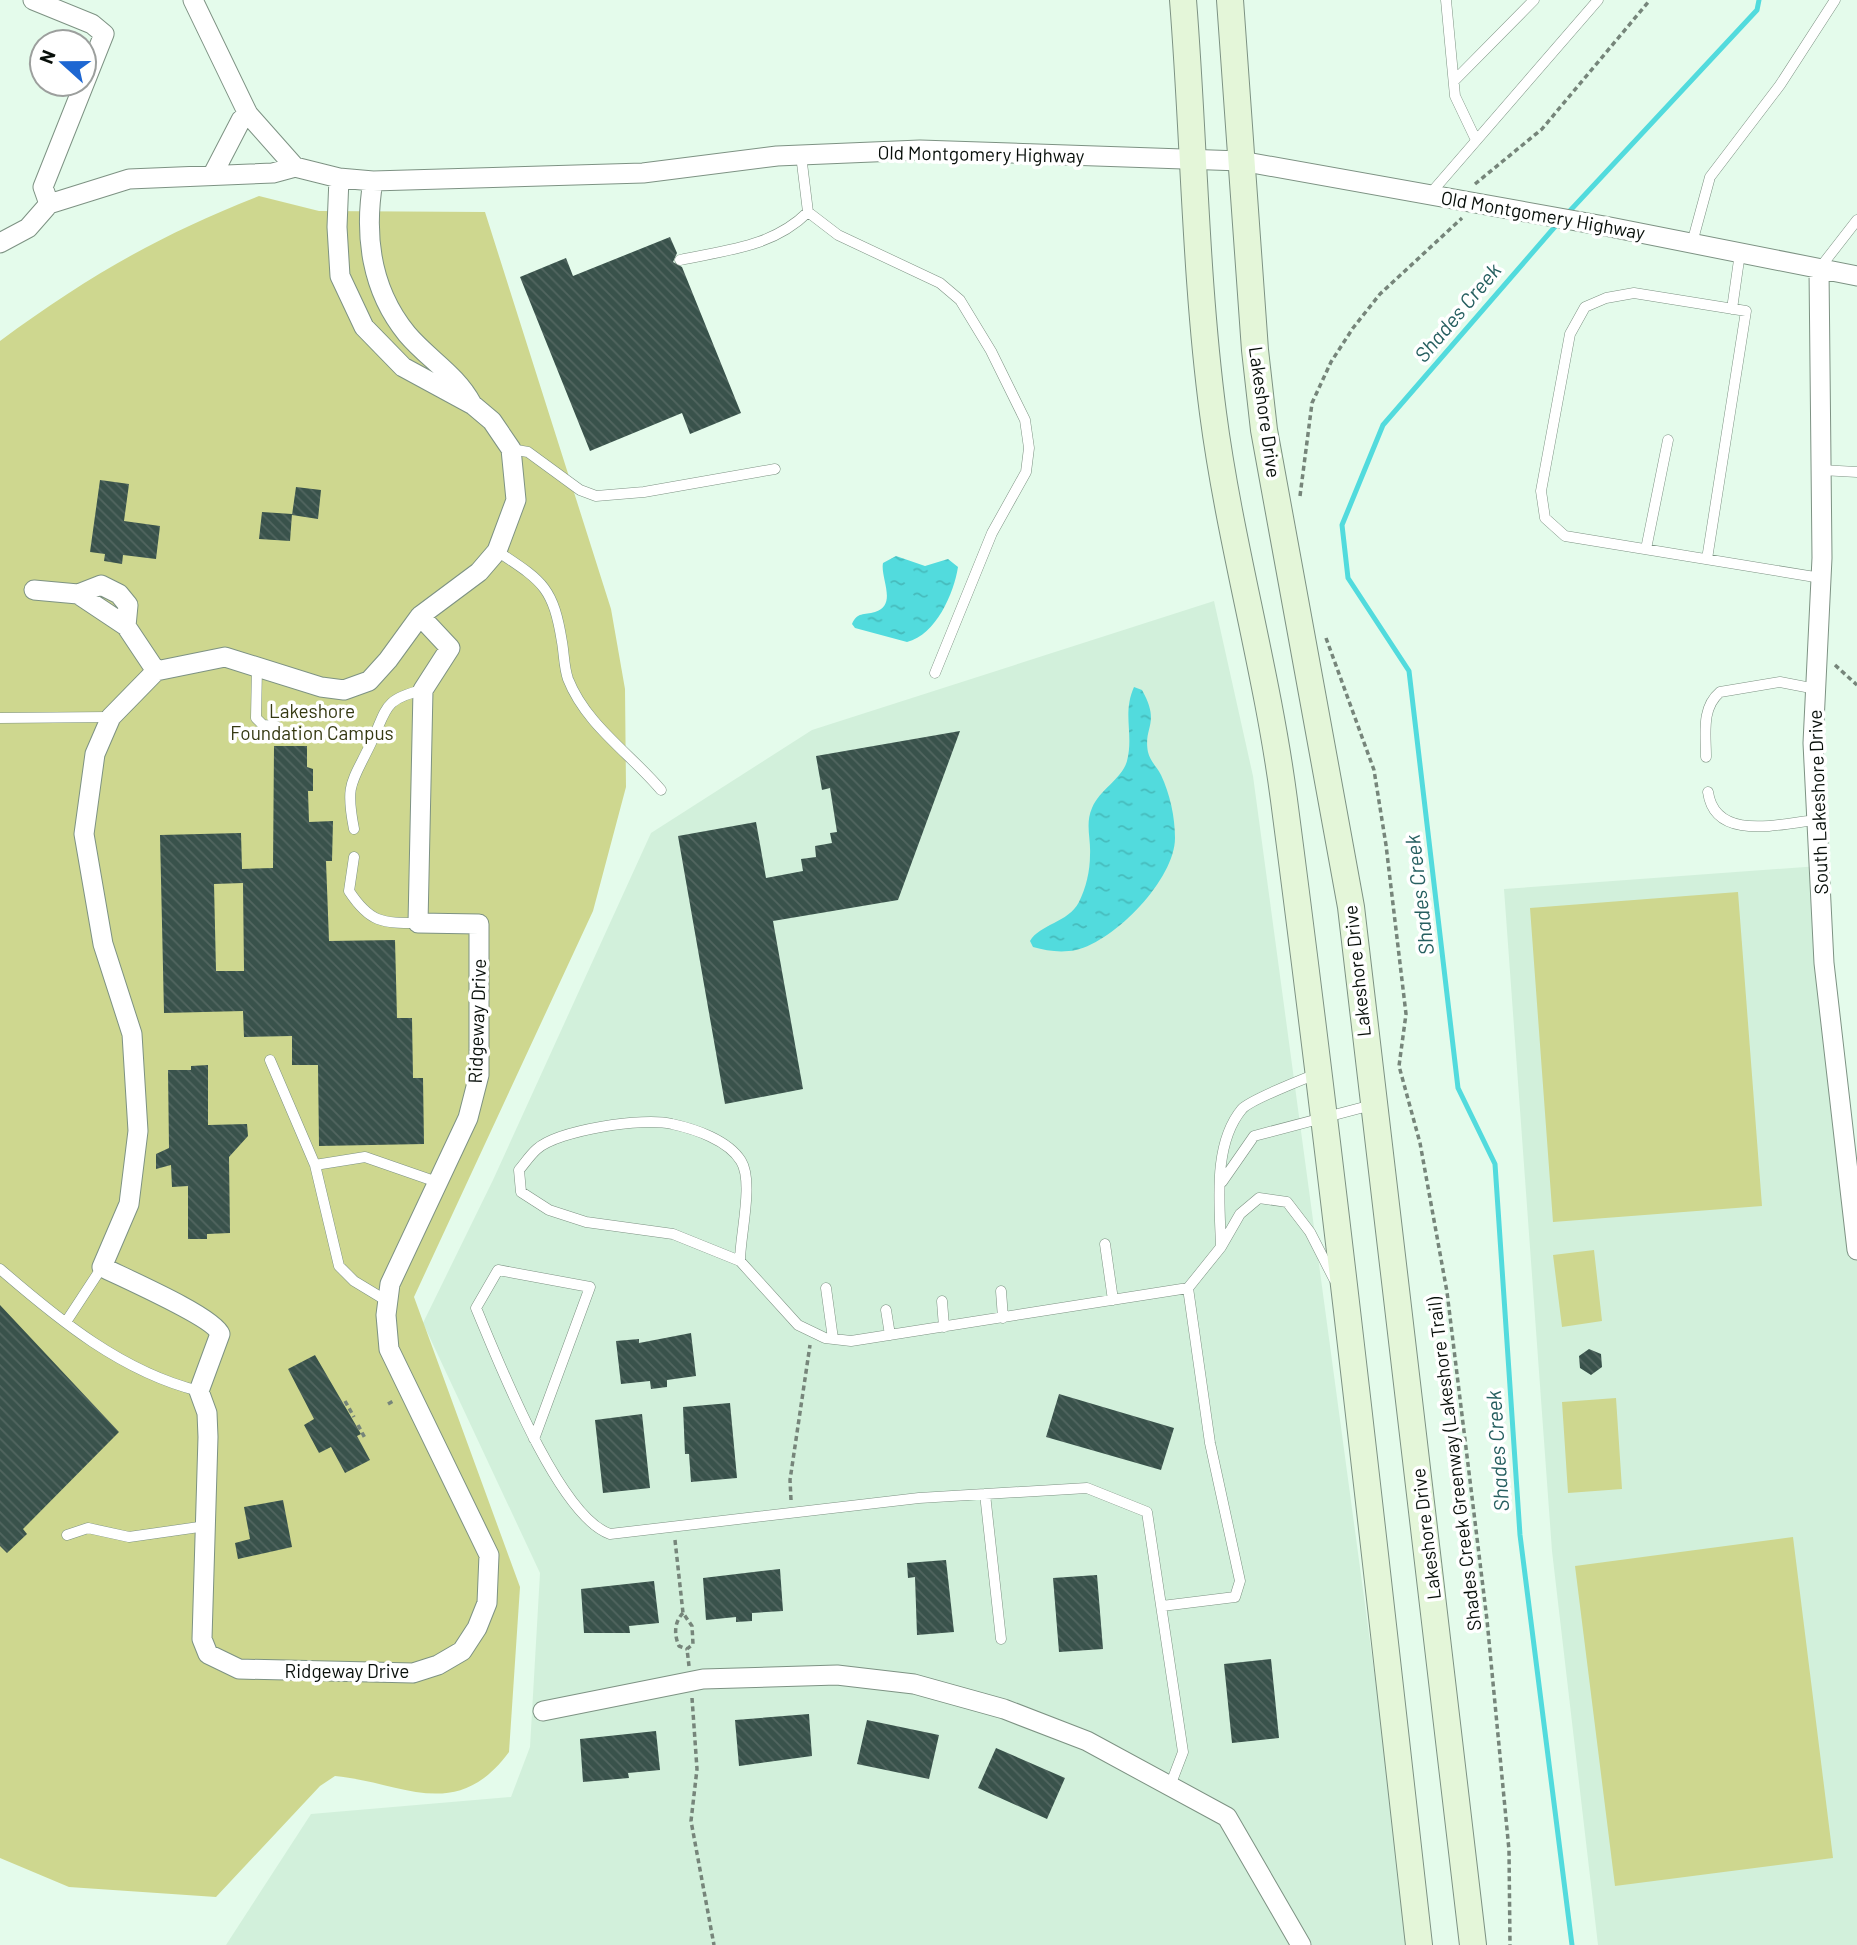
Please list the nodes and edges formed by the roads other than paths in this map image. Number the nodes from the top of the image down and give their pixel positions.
1 (33, 0) edge
2 (193, 0) edge
3 (1183, 0) edge
4 (1230, 0) edge
5 (1446, 0) edge
6 (1534, 0) edge
7 (1598, 0) edge
8 (1835, 0) edge
9 (1454, 81) junction
10 (248, 114) junction
11 (1475, 138) junction
12 (801, 155) junction
13 (1195, 160) junction
14 (1241, 161) junction
15 (295, 167) junction
16 (213, 174) junction
17 (339, 178) junction
18 (373, 181) junction
19 (1430, 194) junction
20 (49, 204) junction
21 (808, 212) junction
22 (1857, 220) edge
23 (0, 243) edge
24 (1692, 243) junction
25 (1740, 253) junction
26 (680, 260) dead end
27 (1819, 269) junction
28 (1857, 276) edge
29 (380, 289) junction
30 (351, 297) junction
31 (1732, 309) junction
32 (473, 405) junction
33 (1668, 440) dead end
34 (512, 449) junction
35 (775, 470) dead end
36 (1821, 470) junction
37 (1857, 472) edge
38 (1646, 549) junction
39 (497, 551) junction
40 (1707, 559) junction
41 (1821, 578) junction
42 (34, 590) dead end
43 (420, 616) junction
44 (257, 667) junction
45 (156, 670) junction
46 (935, 673) dead end
47 (1816, 689) junction
48 (424, 690) junction
49 (111, 717) junction
50 (0, 718) edge
51 (276, 726) dead end
52 (1322, 747) junction
53 (1278, 754) junction
54 (1706, 757) dead end
55 (661, 790) dead end
56 (1708, 792) dead end
57 (1817, 820) junction
58 (354, 829) dead end
59 (354, 857) dead end
60 (418, 923) junction
61 (270, 1060) dead end
62 (1319, 1072) junction
63 (1372, 1105) junction
64 (1325, 1118) junction
65 (316, 1166) junction
66 (437, 1182) junction
67 (1219, 1186) junction
68 (1105, 1244) dead end
69 (1221, 1247) junction
70 (1857, 1250) edge
71 (740, 1261) junction
72 (102, 1267) junction
73 (0, 1269) edge
74 (826, 1288) dead end
75 (1188, 1289) junction
76 (1001, 1291) dead end
77 (1113, 1300) junction
78 (942, 1301) dead end
79 (388, 1302) junction
80 (1346, 1303) junction
81 (886, 1310) dead end
82 (1003, 1318) junction
83 (66, 1322) junction
84 (944, 1327) junction
85 (890, 1335) junction
86 (833, 1339) junction
87 (199, 1391) junction
88 (534, 1439) junction
89 (985, 1494) junction
90 (206, 1526) junction
91 (67, 1535) dead end
92 (1162, 1606) junction
93 (1001, 1639) dead end
94 (542, 1711) dead end
95 (1170, 1786) junction
96 (1301, 1945) edge
97 (1419, 1945) edge
98 (1473, 1945) edge

1 - 20 street
2 - 10 street
3 - 13 main road
4 - 14 main road, Lakeshore Drive
5 - 9 lane
6 - 9 lane
7 - 11 lane
8 - 24 lane
9 - 11 lane
10 - 15 street
10 - 16 street
11 - 19 lane
12 - 13 street, Old Montgomery Highway
12 - 18 street, Old Montgomery Highway
12 - 21 lane
13 - 14 street, Old Montgomery Highway
13 - 53 main road
14 - 19 street, Old Montgomery Highway
14 - 52 main road, Lakeshore Drive
15 - 16 street
15 - 17 street, Old Montgomery Highway
16 - 20 street
17 - 18 street, Old Montgomery Highway
17 - 30 street
18 - 29 street
19 - 24 street, Old Montgomery Highway
20 - 23 street
21 - 26 lane
21 - 46 lane
22 - 27 lane
24 - 25 street, Old Montgomery Highway
25 - 27 street, Old Montgomery Highway
25 - 31 lane
27 - 28 street, Old Montgomery Highway
27 - 36 street, South Lakeshore Drive
29 - 30 street
29 - 32 street
30 - 32 street
31 - 38 lane
31 - 40 lane
32 - 34 street
33 - 38 lane
34 - 35 lane
34 - 39 street
36 - 37 lane
36 - 41 street, South Lakeshore Drive
38 - 40 lane
39 - 43 street
39 - 55 lane
40 - 41 lane
41 - 47 street, South Lakeshore Drive
42 - 45 street
43 - 44 street
43 - 48 street
44 - 45 street
44 - 51 lane
45 - 49 street
47 - 54 lane
47 - 57 street, South Lakeshore Drive
48 - 58 lane
48 - 60 street
49 - 50 lane
49 - 72 street
52 - 53 main road
52 - 63 main road, Lakeshore Drive
53 - 62 main road
56 - 57 lane
57 - 70 street, South Lakeshore Drive
59 - 60 lane
60 - 66 street, Ridgeway Drive
61 - 65 lane
62 - 64 main road
62 - 67 lane
63 - 64 lane
63 - 98 main road, Lakeshore Drive
64 - 67 lane
64 - 80 main road
65 - 66 lane
65 - 79 lane
66 - 79 street, Ridgeway Drive
67 - 69 lane
68 - 77 lane
69 - 75 lane
69 - 80 lane
71 - 71 lane
71 - 86 lane
72 - 83 lane
72 - 87 street
73 - 83 lane
74 - 86 lane
75 - 77 lane
75 - 92 lane
76 - 82 lane
77 - 82 lane
78 - 84 lane
79 - 90 street, Ridgeway Drive
80 - 97 main road
81 - 85 lane
82 - 84 lane
83 - 87 lane
84 - 85 lane
85 - 86 lane
87 - 90 street, Ridgeway Drive
88 - 88 lane
88 - 89 lane
89 - 92 lane
89 - 93 lane
90 - 91 lane
92 - 95 lane
94 - 95 street
95 - 96 street

